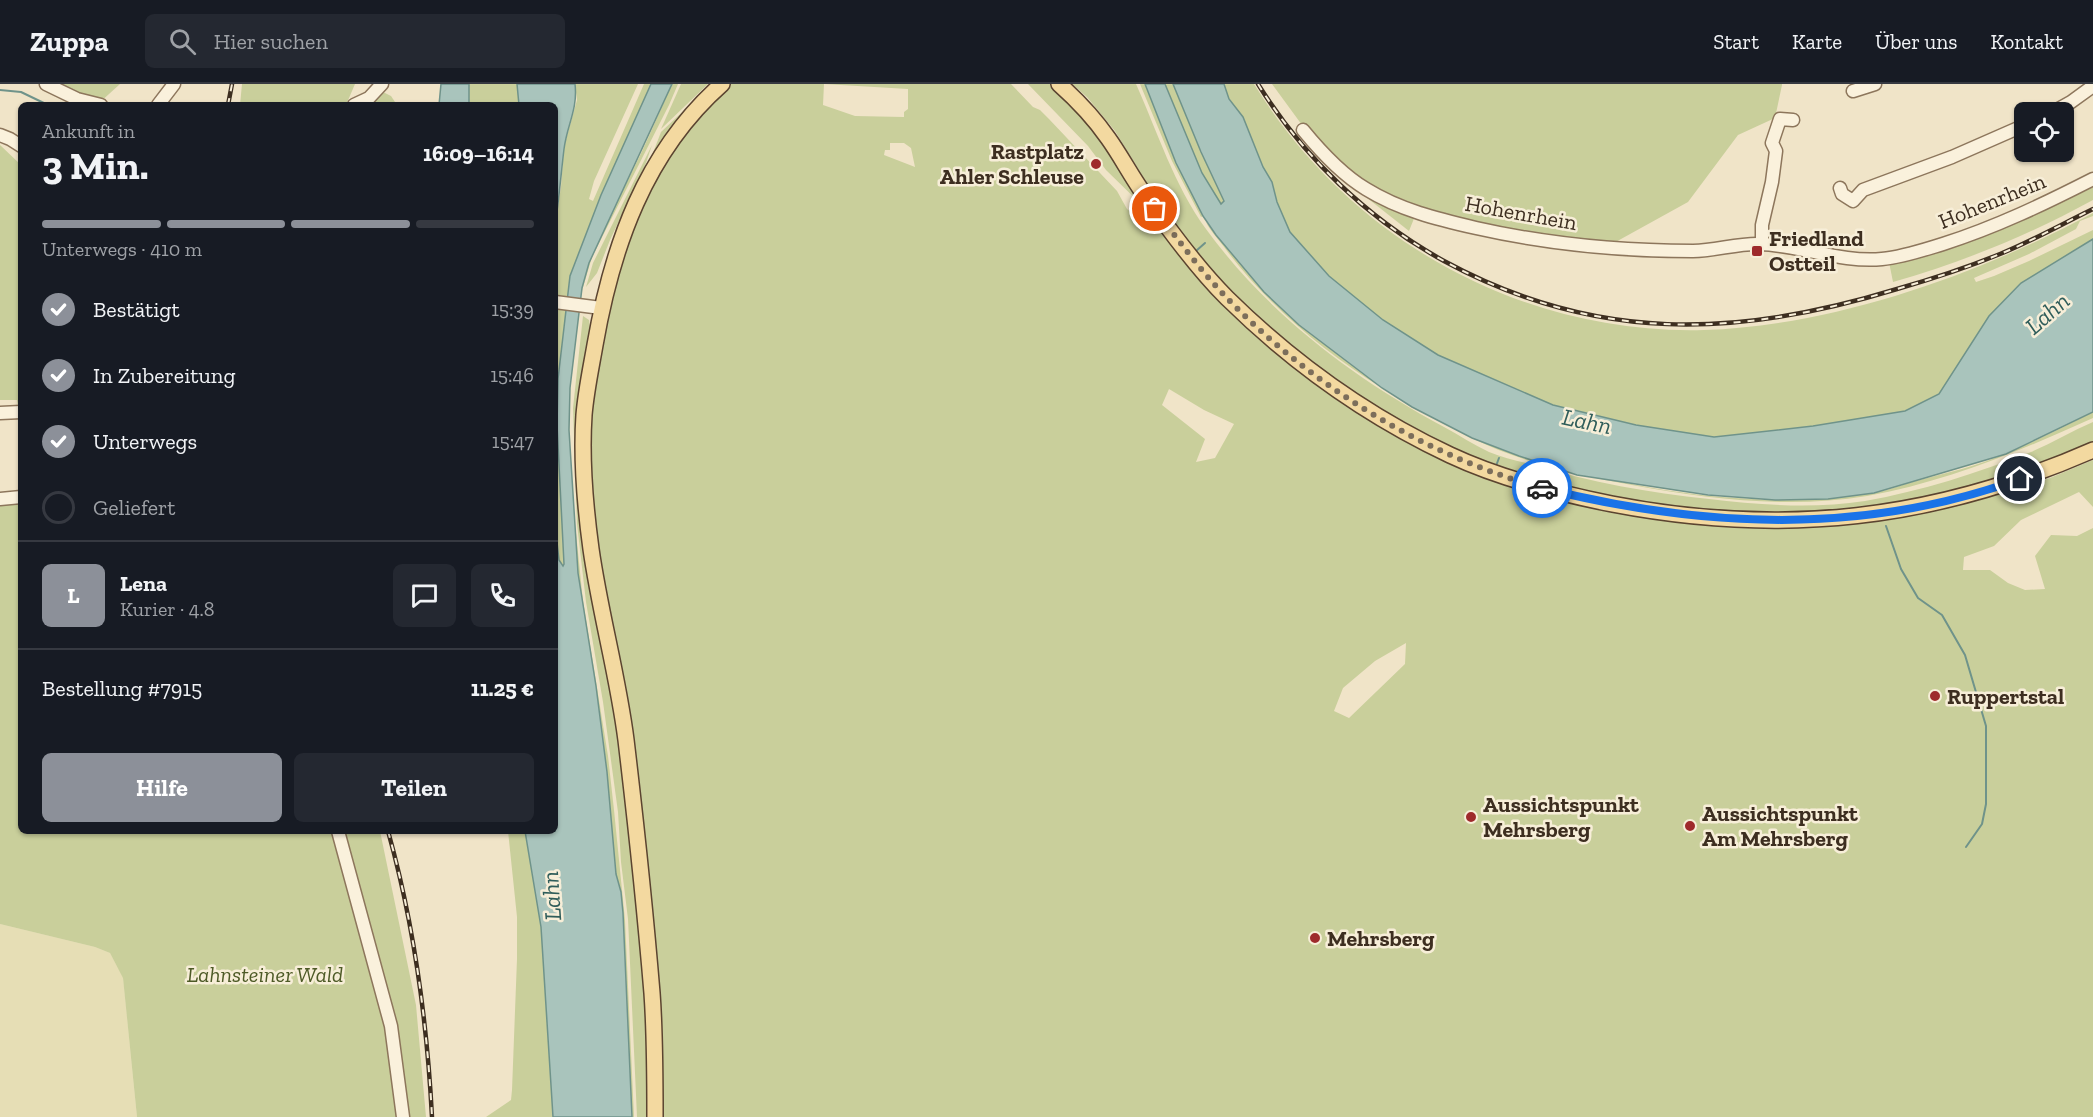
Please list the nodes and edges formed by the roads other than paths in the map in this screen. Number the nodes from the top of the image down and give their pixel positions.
1 (46, 84) edge
2 (174, 84) edge
3 (382, 84) edge
4 (722, 84) edge
5 (1059, 84) edge
6 (1875, 84) edge
7 (2093, 86) edge
8 (1853, 91) dead end
9 (90, 102) edge
10 (160, 102) edge
11 (360, 102) edge
12 (2071, 102) edge
13 (1794, 120) dead end
14 (1303, 130) dead end
15 (2014, 130) edge
16 (0, 135) edge
17 (18, 144) edge
18 (2093, 179) edge
19 (1840, 188) dead end
20 (1762, 243) junction
21 (558, 302) edge
22 (597, 307) junction
23 (18, 412) edge
24 (0, 413) edge
25 (2093, 450) edge
26 (18, 497) edge
27 (0, 499) edge
28 (339, 834) edge
29 (404, 1117) edge
30 (655, 1117) edge

1 - 9 street
2 - 10 street
3 - 11 street
4 - 22 main road
5 - 25 main road
6 - 8 street
7 - 12 street
13 - 20 street
14 - 20 street, Hohenrhein
15 - 19 street
16 - 17 street
18 - 20 street, Hohenrhein
21 - 22 street
22 - 30 main road
23 - 24 street
26 - 27 street
28 - 29 street

